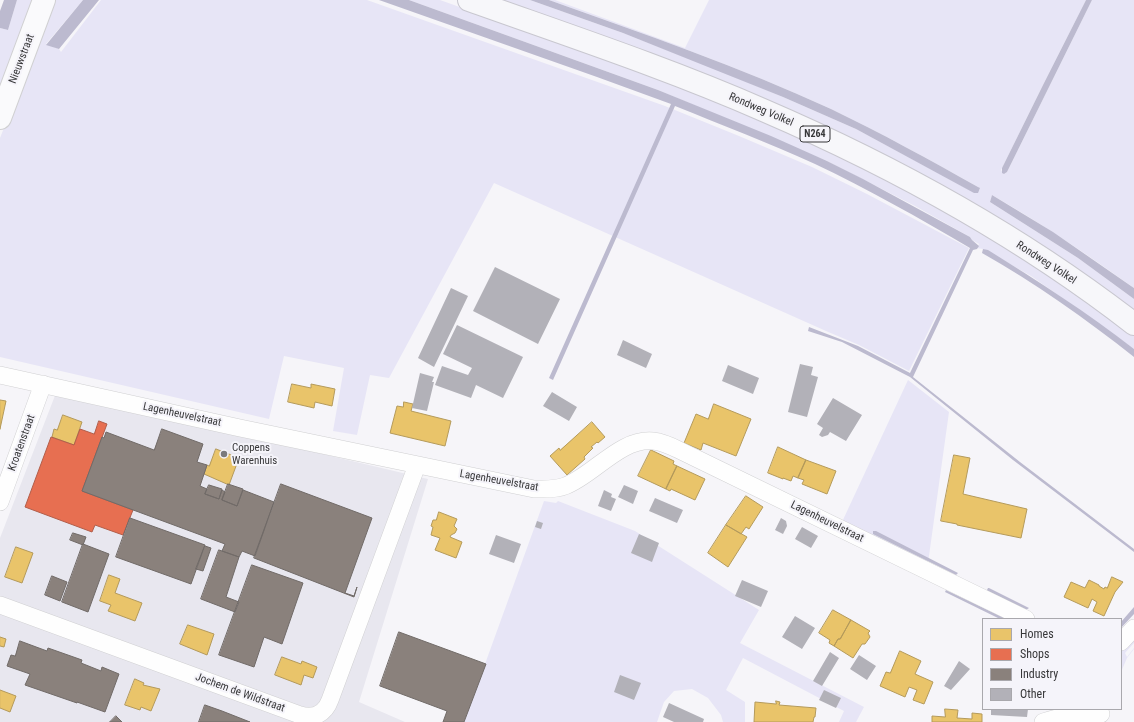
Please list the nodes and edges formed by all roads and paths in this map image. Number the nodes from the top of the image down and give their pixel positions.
1 (44, 0) edge
2 (469, 0) edge
3 (0, 118) edge
4 (1134, 324) edge
5 (0, 375) edge
6 (43, 384) junction
7 (417, 465) junction
8 (0, 502) edge
9 (0, 605) edge
10 (1024, 618) edge
11 (1134, 628) edge
12 (1122, 641) edge
13 (1101, 715) edge
14 (1043, 722) edge

1 - 3 street, Nieuwstraat
2 - 4 main road, Rondweg Volkel / N264
5 - 6 street, Lagenheuvelstraat
6 - 7 street, Lagenheuvelstraat
6 - 8 street, Kroatenstraat
7 - 9 street, Jochem de Wildstraat
7 - 10 street, Lagenheuvelstraat
11 - 12 street
13 - 14 street

